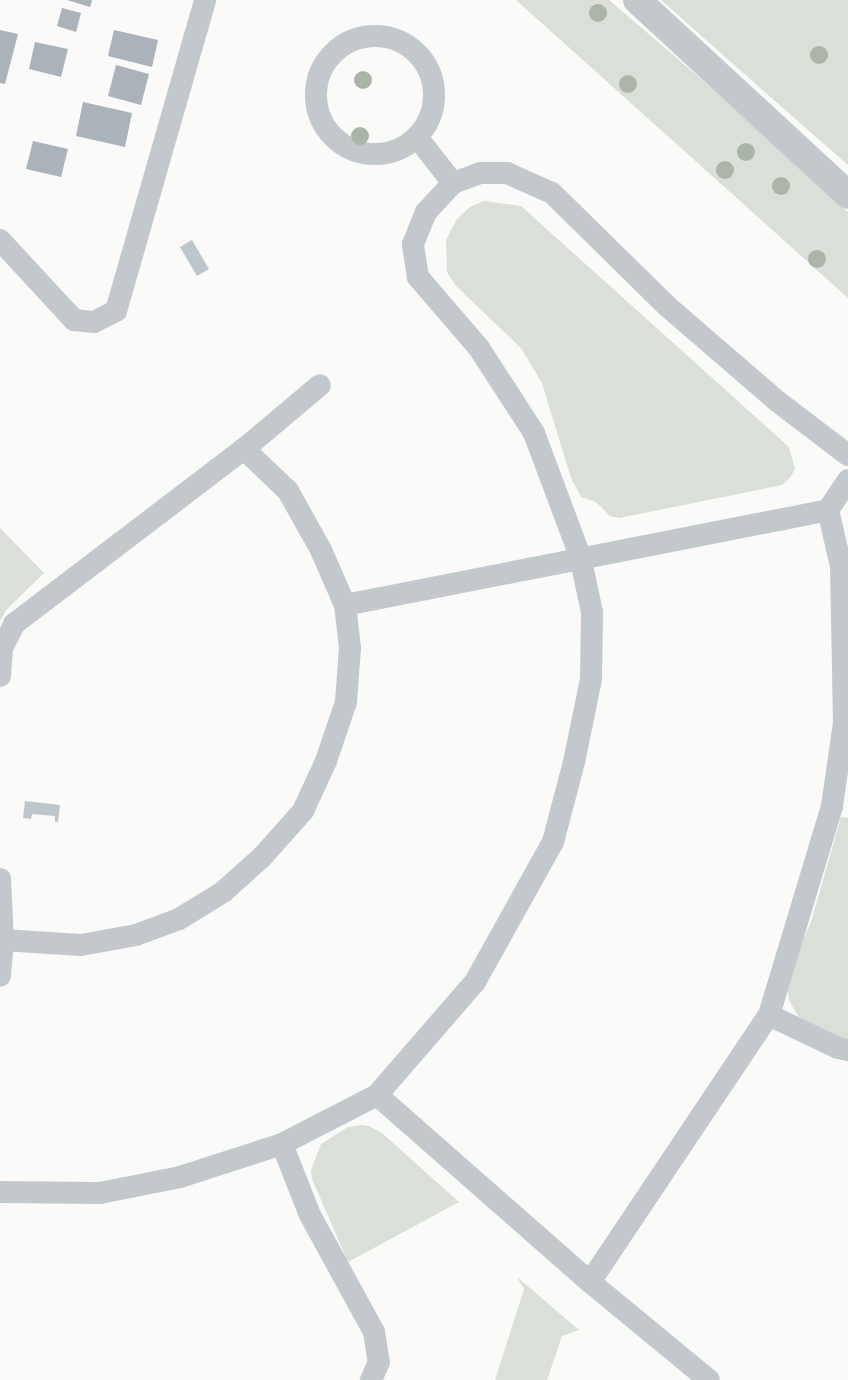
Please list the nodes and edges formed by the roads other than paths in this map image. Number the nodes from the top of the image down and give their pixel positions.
1 (205, 0) edge
2 (637, 0) edge
3 (417, 137) junction
4 (453, 183) junction
5 (848, 195) edge
6 (0, 240) edge
7 (320, 385) dead end
8 (244, 448) junction
9 (848, 455) edge
10 (848, 480) edge
11 (828, 510) junction
12 (580, 556) junction
13 (345, 605) junction
14 (0, 676) edge
15 (0, 879) edge
16 (3, 940) junction
17 (0, 976) edge
18 (770, 1015) junction
19 (848, 1050) edge
20 (377, 1095) junction
21 (282, 1144) junction
22 (0, 1192) edge
23 (590, 1282) junction
24 (370, 1380) edge
25 (709, 1380) edge

1 - 6 street
2 - 5 street
3 - 3 street
3 - 4 street
4 - 9 street
4 - 12 street
7 - 8 street
8 - 13 street
8 - 14 street
10 - 11 street
11 - 12 street
11 - 18 street
12 - 13 street
12 - 20 street
13 - 16 street
15 - 16 street
16 - 17 street
18 - 19 street
18 - 23 street
20 - 21 street
20 - 23 street
21 - 22 street
21 - 24 street
23 - 25 street

